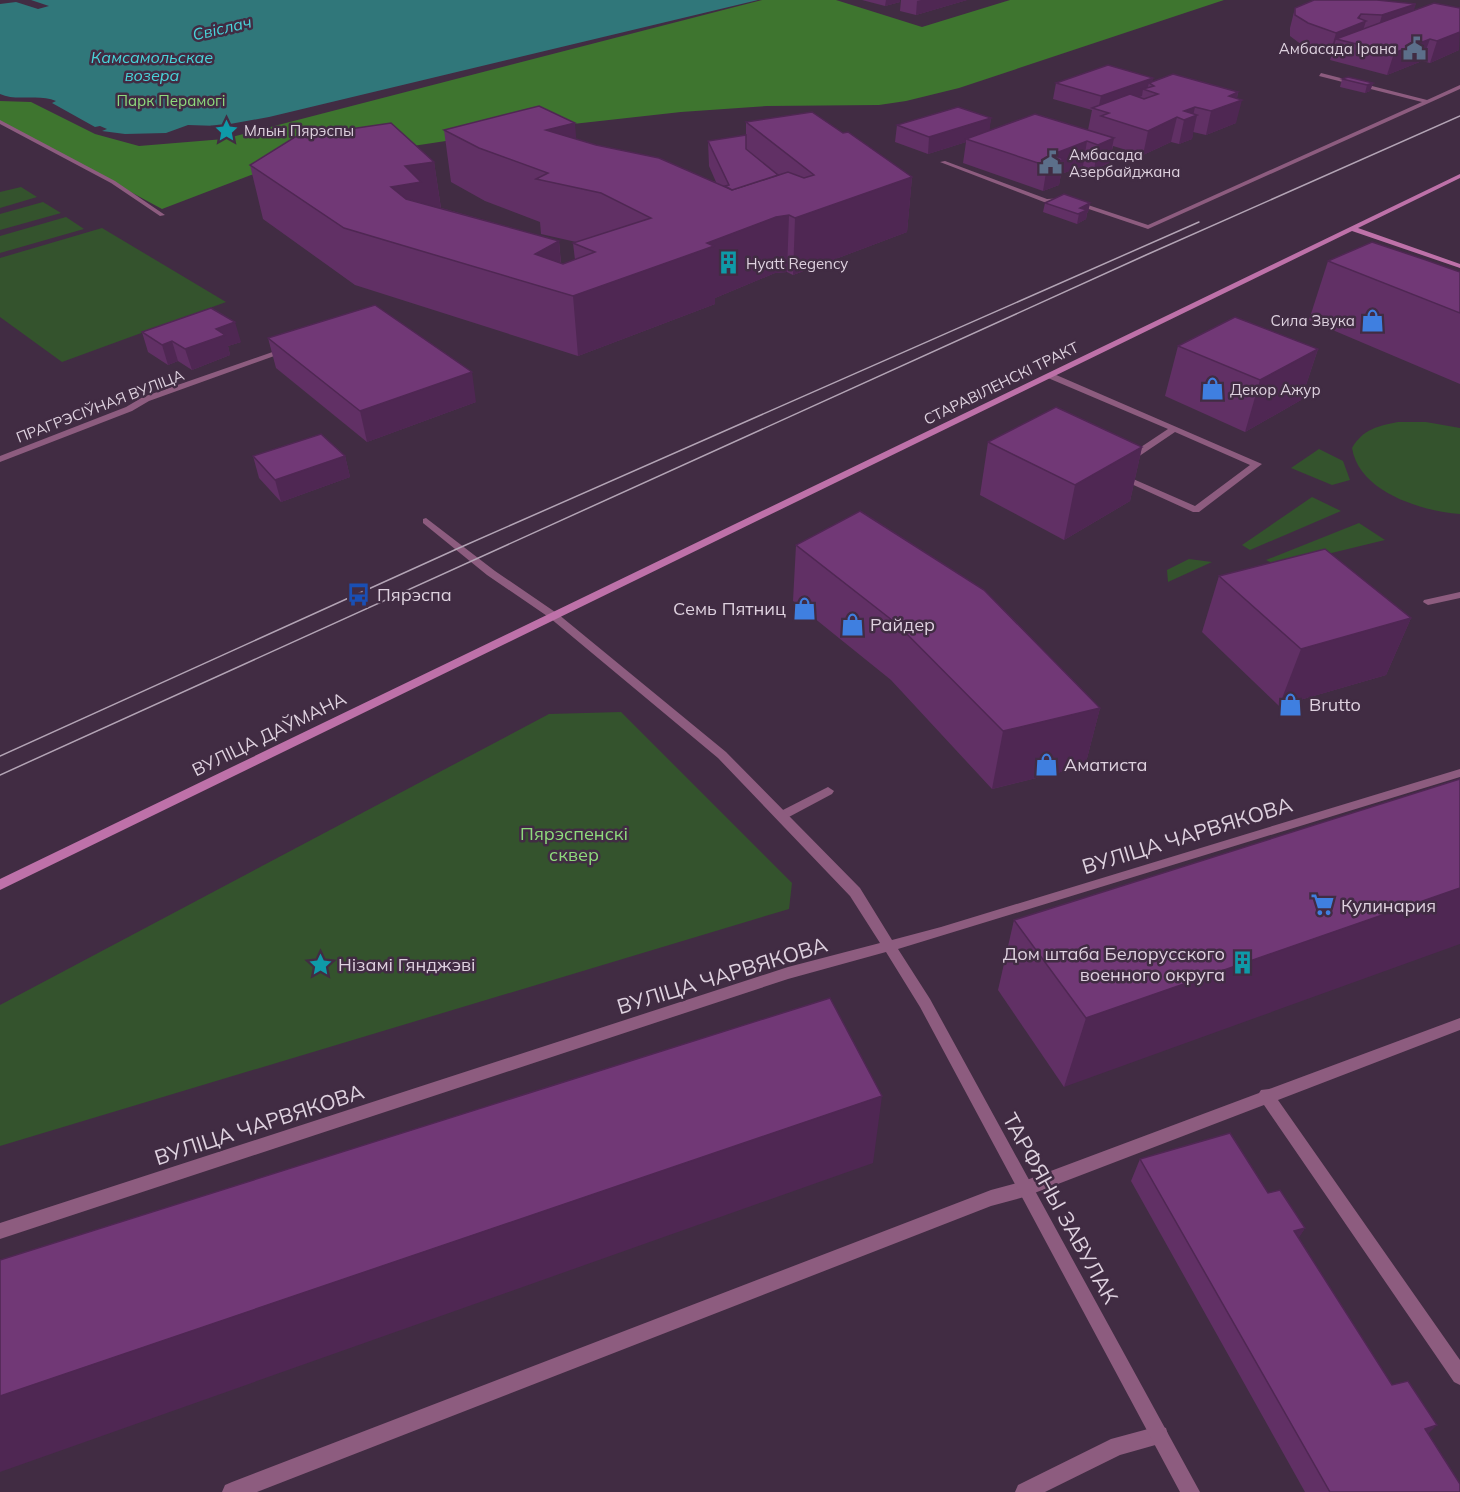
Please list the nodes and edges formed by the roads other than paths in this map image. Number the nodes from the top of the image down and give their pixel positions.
1 (1321, 75) dead end
2 (1460, 87) edge
3 (1428, 102) junction
4 (0, 122) edge
5 (943, 162) dead end
6 (1460, 176) edge
7 (162, 215) dead end
8 (1353, 229) junction
9 (1460, 266) edge
10 (294, 347) edge
11 (1051, 375) junction
12 (1172, 430) junction
13 (0, 459) edge
14 (426, 521) dead end
15 (1460, 595) edge
16 (1428, 602) dead end
17 (554, 616) junction
18 (1460, 773) edge
19 (828, 790) dead end
20 (783, 815) junction
21 (0, 885) edge
22 (890, 946) junction
23 (1460, 1024) edge
24 (1266, 1095) junction
25 (1024, 1189) junction
26 (0, 1231) edge
27 (1460, 1376) edge
28 (1158, 1435) junction
29 (232, 1492) edge
30 (1025, 1492) edge
31 (1190, 1492) edge

1 - 3 street
2 - 3 street
3 - 5 street
4 - 7 street
6 - 8 main road, СТАРАВІЛЕНСКІ ТРАКТ
8 - 9 main road
8 - 11 main road, СТАРАВІЛЕНСКІ ТРАКТ
10 - 13 street, ПРАГРЭСІЎНАЯ ВУЛІЦА
11 - 12 street
11 - 17 main road, СТАРАВІЛЕНСКІ ТРАКТ
12 - 12 street
14 - 17 street, ТАРФЯНЫ ЗАВУЛАК
15 - 16 street
17 - 20 street, ТАРФЯНЫ ЗАВУЛАК
17 - 21 main road, ВУЛІЦА ДАЎМАНА
18 - 22 street, ВУЛІЦА ЧАРВЯКОВА
19 - 20 street
20 - 22 street, ТАРФЯНЫ ЗАВУЛАК
22 - 25 street, ТАРФЯНЫ ЗАВУЛАК
22 - 26 street, ВУЛІЦА ЧАРВЯКОВА
23 - 24 street
24 - 25 street
24 - 27 street
25 - 28 street, ТАРФЯНЫ ЗАВУЛАК
25 - 29 street
28 - 30 street
28 - 31 street, ТАРФЯНЫ ЗАВУЛАК

